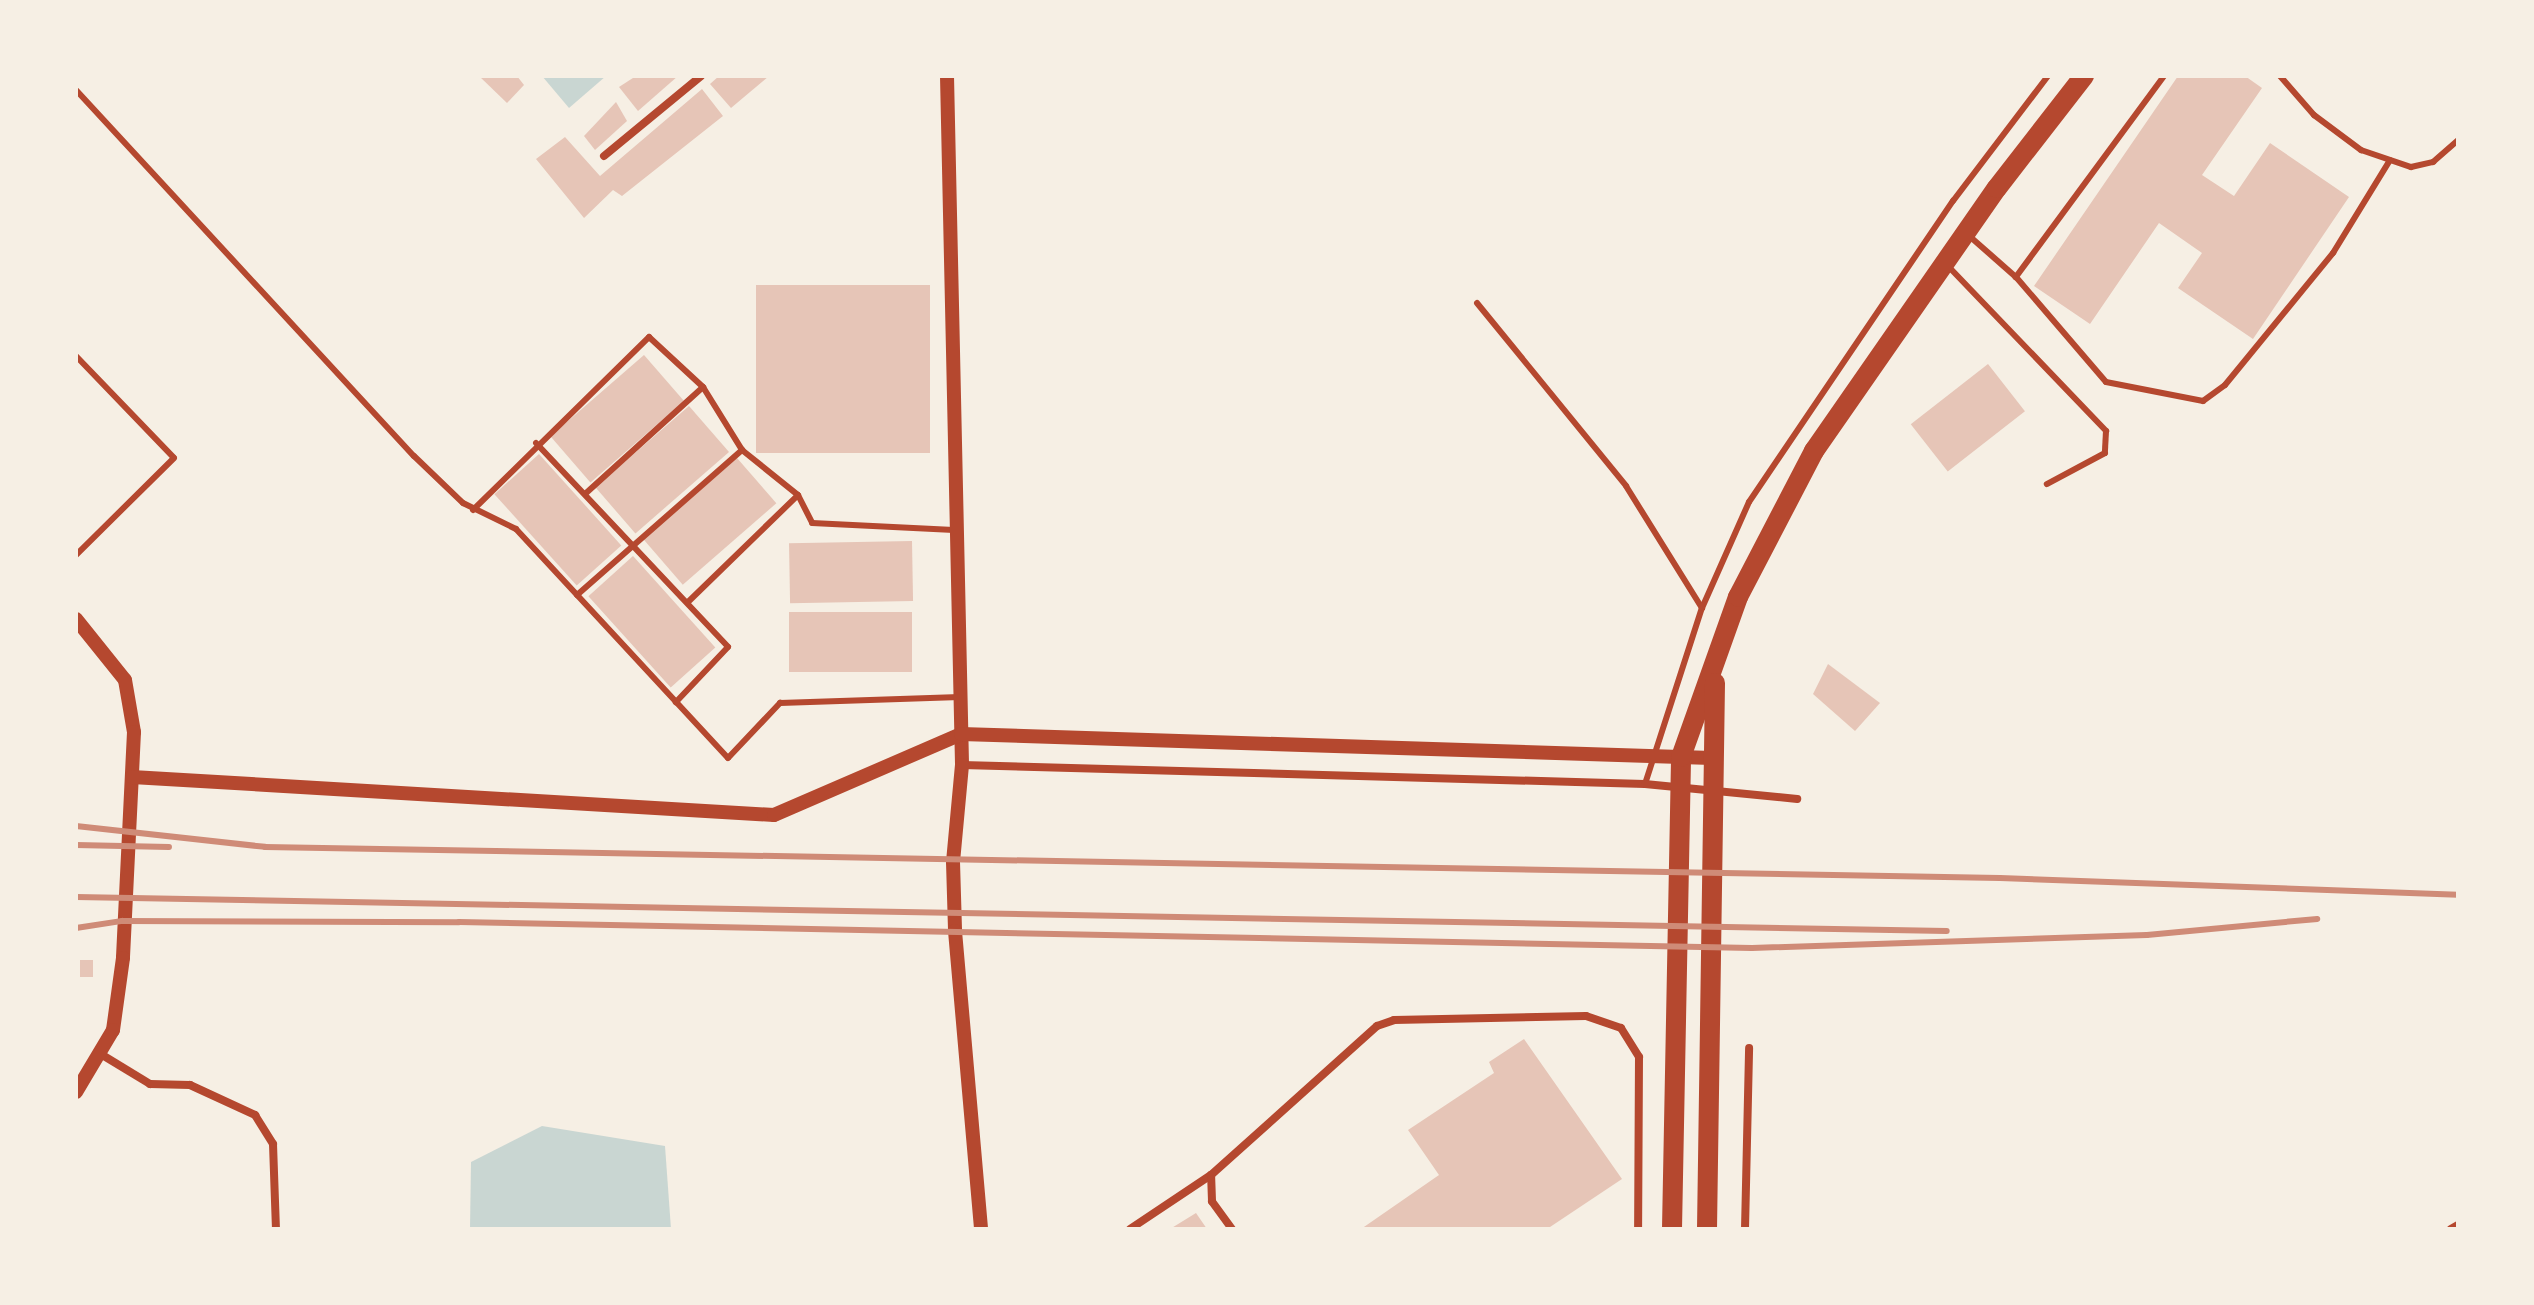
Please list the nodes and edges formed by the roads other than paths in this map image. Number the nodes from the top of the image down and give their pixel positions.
1 (701, 76) edge
2 (947, 76) edge
3 (2048, 76) edge
4 (2084, 76) edge
5 (2164, 76) edge
6 (2280, 76) edge
7 (76, 90) edge
8 (2458, 140) edge
9 (604, 156) dead end
10 (2390, 160) junction
11 (1966, 233) junction
12 (1945, 263) junction
13 (2016, 277) junction
14 (1477, 303) dead end
15 (76, 356) edge
16 (703, 387) junction
17 (536, 443) junction
18 (742, 450) junction
19 (2047, 484) dead end
20 (585, 494) junction
21 (798, 495) junction
22 (473, 510) junction
23 (954, 530) junction
24 (634, 544) junction
25 (76, 555) edge
26 (577, 595) junction
27 (688, 602) junction
28 (1702, 608) junction
29 (79, 627) edge
30 (1716, 663) junction
31 (960, 697) junction
32 (676, 702) junction
33 (961, 734) junction
34 (1681, 757) junction
35 (1712, 758) junction
36 (962, 765) junction
37 (132, 777) junction
38 (1645, 784) junction
39 (1797, 799) dead end
40 (1749, 1048) dead end
41 (99, 1053) junction
42 (76, 1092) edge
43 (1211, 1175) junction
44 (2458, 1225) edge
45 (276, 1229) edge
46 (981, 1229) edge
47 (1130, 1229) edge
48 (1232, 1229) edge
49 (1638, 1229) edge
50 (1672, 1229) edge
51 (1707, 1229) edge
52 (1745, 1229) edge
53 (2451, 1229) edge

1 - 9 street
2 - 23 street
3 - 28 lane
4 - 11 main road
5 - 13 lane
6 - 10 lane
7 - 22 lane
8 - 10 lane
10 - 13 lane
11 - 12 main road
11 - 13 lane
12 - 19 lane
12 - 30 main road
14 - 28 lane
15 - 25 lane
16 - 17 lane
16 - 18 lane
16 - 20 lane
17 - 20 lane
17 - 22 lane
18 - 21 lane
18 - 24 lane
20 - 24 lane
21 - 23 lane
21 - 27 lane
22 - 26 lane
23 - 31 street
24 - 26 lane
24 - 27 lane
26 - 32 lane
27 - 32 lane
28 - 38 lane
29 - 37 street
30 - 34 main road
30 - 35 main road
31 - 32 lane
31 - 33 street
33 - 34 street
33 - 36 street
33 - 37 street
34 - 35 street
34 - 50 main road
35 - 51 main road
36 - 38 street
36 - 46 street
37 - 41 street
38 - 39 street
40 - 52 street
41 - 42 street
41 - 45 street
43 - 47 street
43 - 48 street
43 - 49 street
44 - 53 street

